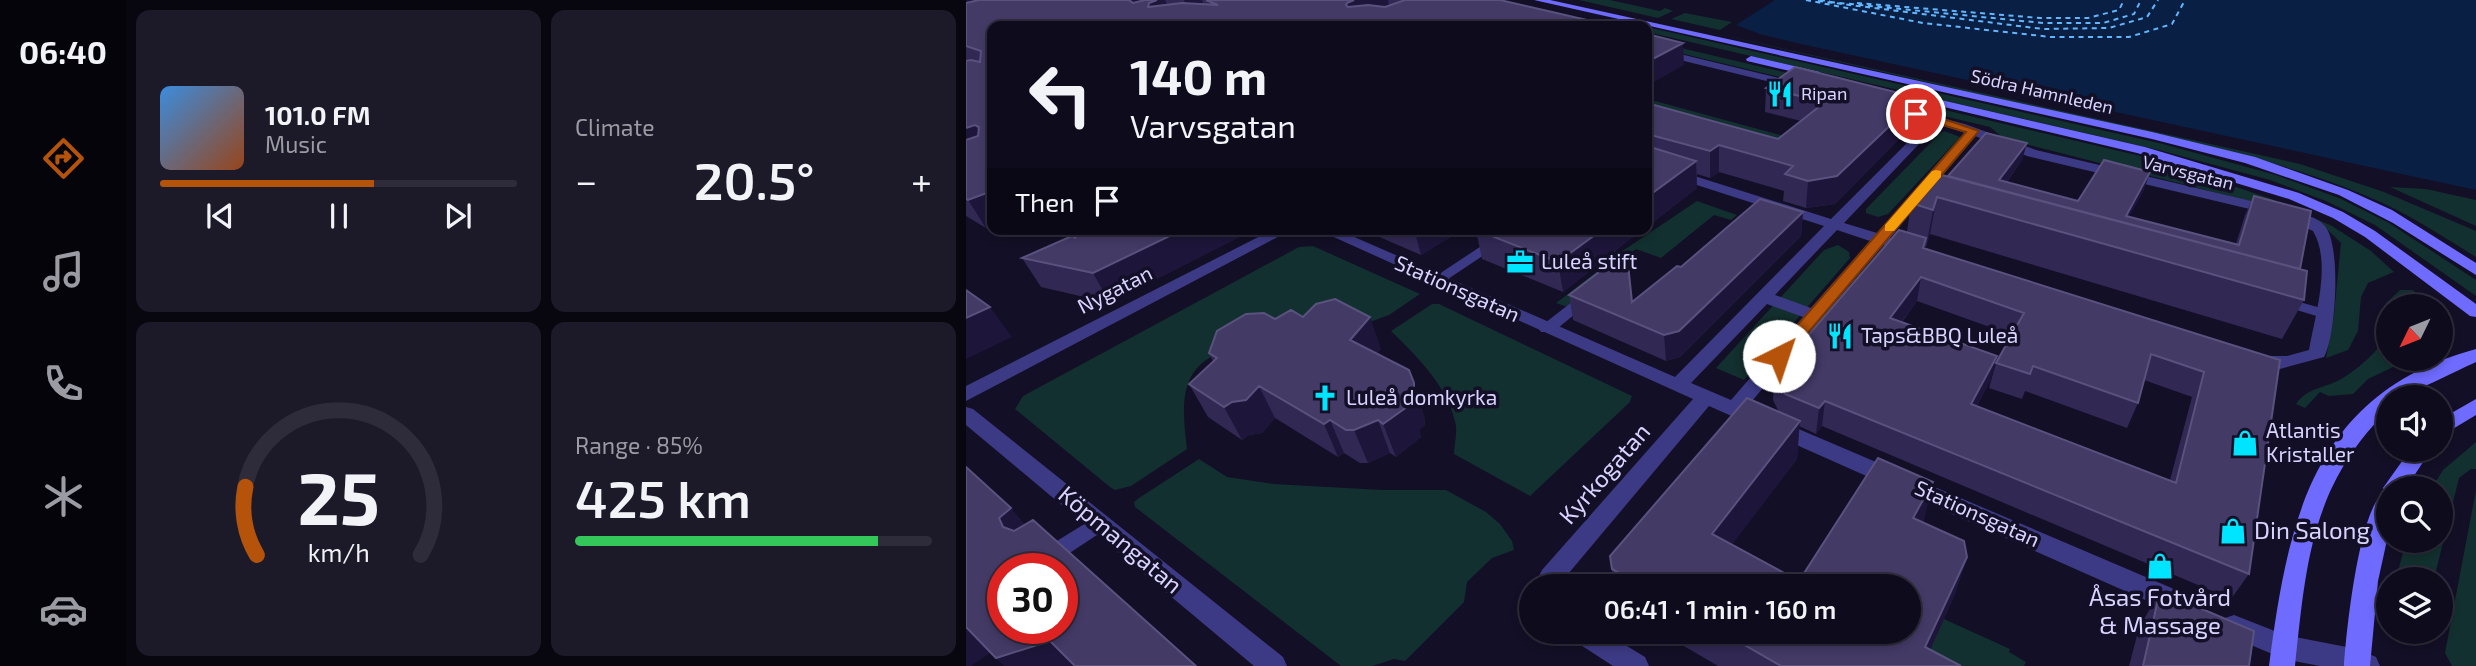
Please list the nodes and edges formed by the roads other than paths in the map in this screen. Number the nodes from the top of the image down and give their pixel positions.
1 (1536, 4) edge
2 (1594, 21) edge
3 (1615, 21) edge
4 (1652, 29) edge
5 (1652, 36) edge
6 (1652, 50) edge
7 (1808, 88) edge
8 (1880, 105) edge
9 (1936, 120) junction
10 (1973, 131) junction
11 (1652, 167) edge
12 (1835, 225) junction
13 (1274, 235) edge
14 (1336, 235) edge
15 (1508, 235) edge
16 (1880, 239) junction
17 (1932, 256) edge
18 (1468, 260) junction
19 (1483, 267) dead end
20 (2476, 270) edge
21 (1437, 280) junction
22 (1600, 288) edge
23 (1764, 297) junction
24 (2271, 298) edge
25 (2476, 312) edge
26 (2323, 313) junction
27 (1814, 315) junction
28 (1547, 329) junction
29 (2476, 355) edge
30 (2243, 356) edge
31 (2407, 385) edge
32 (1677, 386) junction
33 (966, 394) edge
34 (1706, 397) junction
35 (2476, 406) edge
36 (1734, 409) junction
37 (2376, 409) edge
38 (966, 414) edge
39 (2453, 421) edge
40 (1099, 523) junction
41 (2376, 534) edge
42 (1054, 553) edge
43 (1553, 574) edge
44 (2194, 609) edge
45 (2219, 620) edge
46 (1601, 644) edge
47 (2283, 657) edge
48 (2360, 665) edge
49 (1274, 666) edge
50 (1636, 666) edge

1 - 2 main road, Södra Hamnleden
1 - 3 main road, Södra Hamnleden
4 - 20 main road, Södra Hamnleden
5 - 25 main road, Södra Hamnleden
6 - 7 street
8 - 9 street, Varvsgatan
9 - 10 street, Varvsgatan
9 - 12 street
10 - 16 street
10 - 26 street, Varvsgatan
11 - 12 street
12 - 16 street
12 - 23 street
13 - 33 street, Nygatan
14 - 21 street, Stationsgatan
15 - 18 lane
16 - 17 street
16 - 27 street
18 - 19 lane
18 - 21 lane
21 - 28 street, Stationsgatan
22 - 28 lane
23 - 27 street
23 - 32 street
24 - 26 lane
26 - 30 street
27 - 36 street
28 - 32 street, Stationsgatan
29 - 31 main road
32 - 34 street, Stationsgatan
34 - 36 street, Stationsgatan
34 - 43 street, Kyrkogatan
35 - 39 main road
36 - 44 street, Stationsgatan
37 - 47 main road
38 - 40 street, Köpmangatan
40 - 42 lane
40 - 49 street, Köpmangatan
41 - 48 main road
45 - 47 street
46 - 50 street
47 - 48 street

